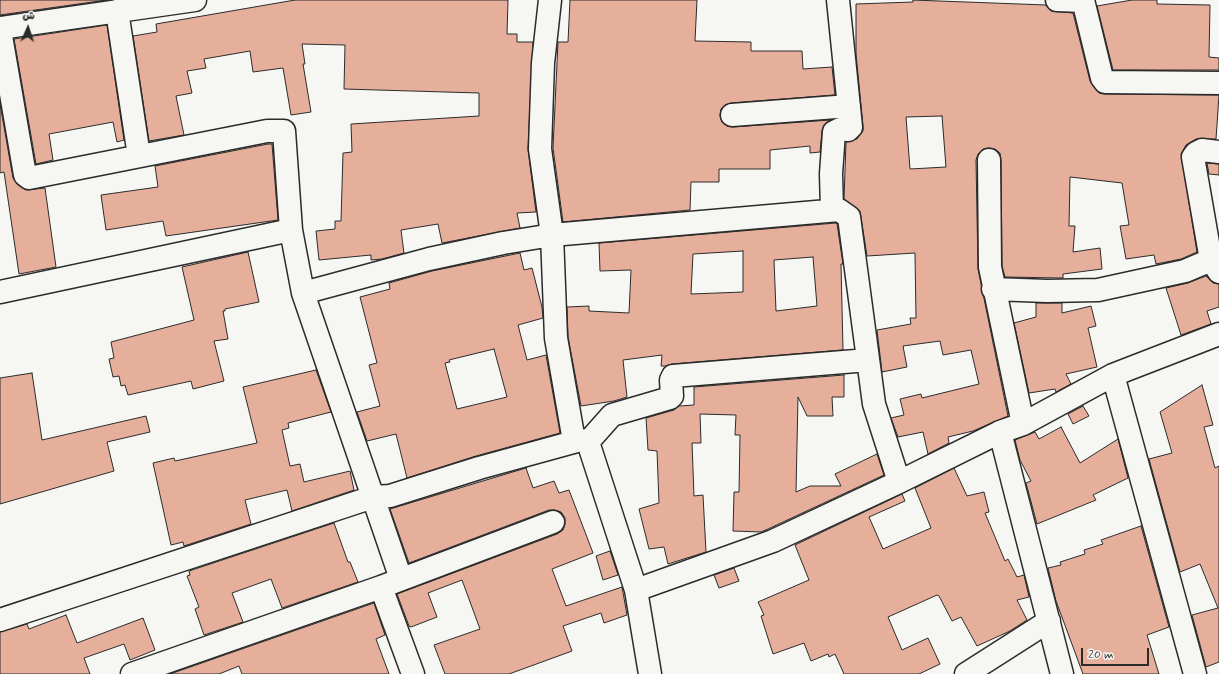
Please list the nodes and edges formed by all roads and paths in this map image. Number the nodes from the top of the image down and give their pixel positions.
1 (195, 0) edge
2 (550, 0) edge
3 (838, 0) edge
4 (1057, 0) edge
5 (1083, 1) edge
6 (148, 3) edge
7 (117, 11) junction
8 (0, 29) edge
9 (1219, 83) edge
10 (849, 106) junction
11 (732, 115) dead end
12 (1219, 152) edge
13 (139, 156) junction
14 (989, 160) dead end
15 (832, 210) junction
16 (291, 230) junction
17 (552, 235) junction
18 (1215, 266) edge
19 (993, 289) junction
20 (0, 292) edge
21 (303, 292) junction
22 (1219, 334) edge
23 (868, 360) junction
24 (1113, 375) junction
25 (1023, 424) junction
26 (1000, 432) junction
27 (581, 441) junction
28 (899, 482) junction
29 (373, 497) junction
30 (553, 522) dead end
31 (401, 579) junction
32 (381, 587) junction
33 (636, 590) junction
34 (0, 620) edge
35 (1049, 621) junction
36 (162, 669) edge
37 (132, 674) edge
38 (413, 674) edge
39 (650, 674) edge
40 (966, 674) edge
41 (1062, 674) edge
42 (1195, 674) edge

1 - 6 street
2 - 17 street
3 - 10 street
4 - 5 street
5 - 9 street
6 - 7 street
7 - 8 street
7 - 13 street
8 - 13 street
10 - 11 street
10 - 15 street
12 - 18 street
13 - 16 street
14 - 19 street
15 - 17 street
15 - 23 street
16 - 20 street
16 - 21 street
17 - 21 street
17 - 27 street
18 - 19 street
19 - 25 street
21 - 29 street
22 - 24 street
23 - 27 street
23 - 28 street
24 - 25 street
24 - 42 street
25 - 26 street
26 - 28 street
26 - 35 street
27 - 29 street
27 - 33 street
28 - 33 street
29 - 31 street
29 - 34 street
30 - 31 street
31 - 32 street
32 - 36 street
32 - 38 street
33 - 39 street
35 - 40 street
35 - 41 street
36 - 37 street

